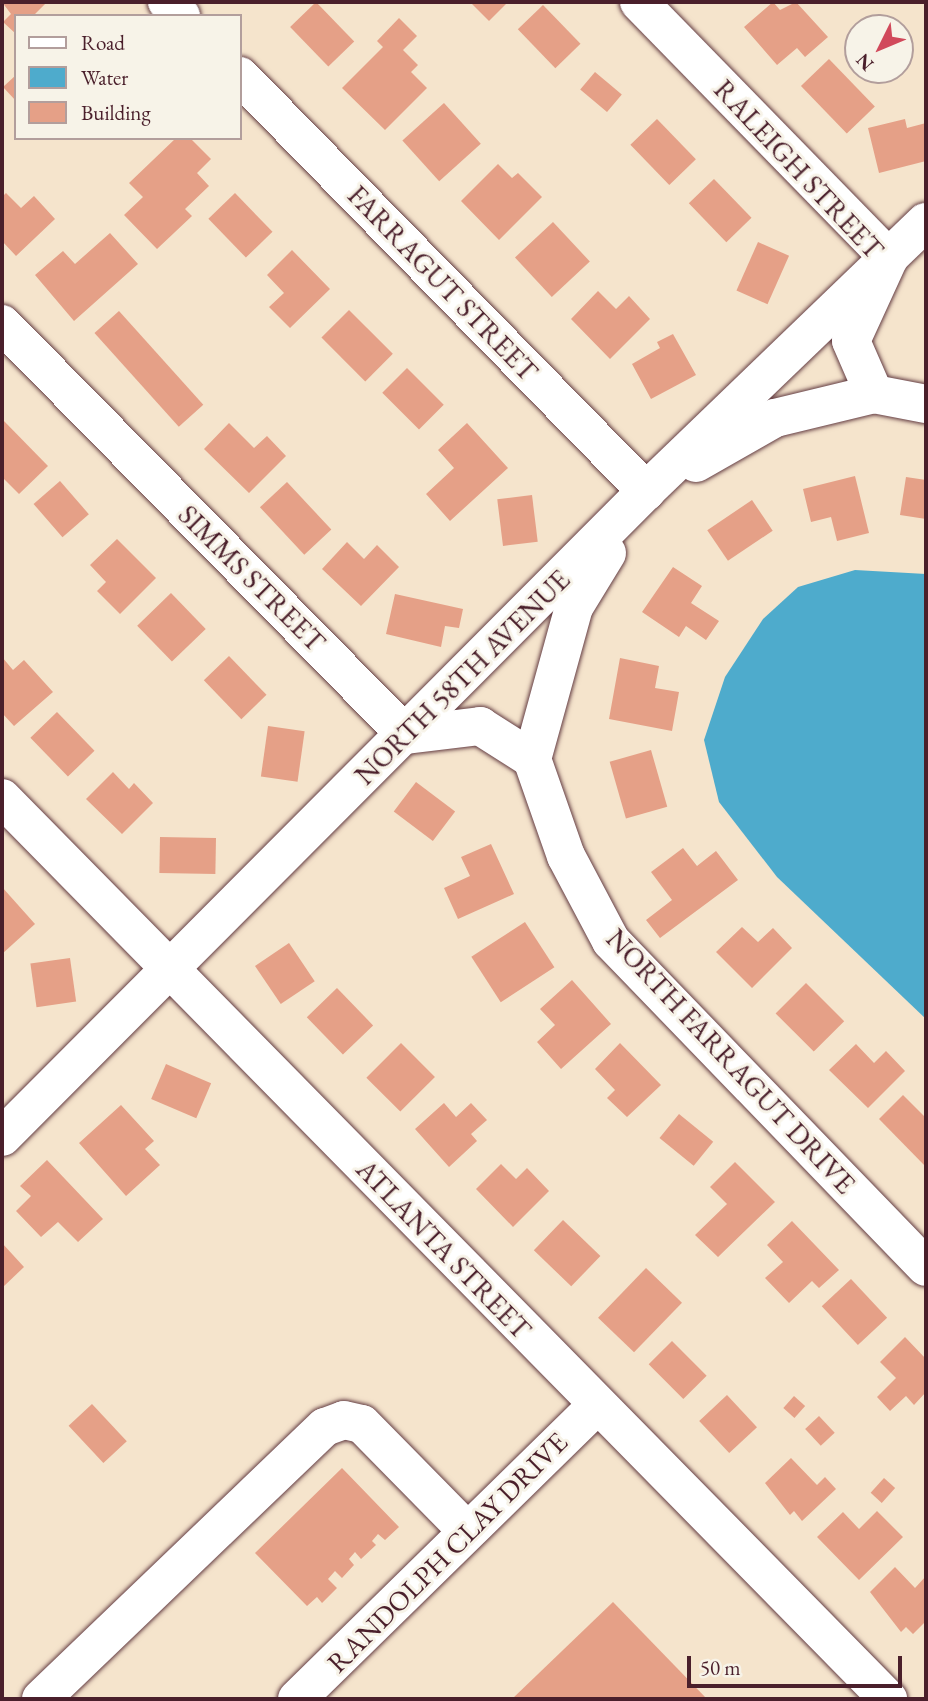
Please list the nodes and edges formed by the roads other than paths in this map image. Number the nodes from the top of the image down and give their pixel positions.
1 (639, 2) edge
2 (242, 78) edge
3 (926, 222) edge
4 (889, 258) junction
5 (2, 324) edge
6 (874, 394) junction
7 (926, 404) edge
8 (646, 491) junction
9 (406, 735) junction
10 (532, 759) junction
11 (2, 798) edge
12 (170, 971) junction
13 (2, 1137) edge
14 (926, 1266) edge
15 (597, 1405) junction
16 (467, 1531) junction
17 (41, 1699) edge
18 (297, 1699) edge
19 (888, 1699) edge

1 - 4 street, RALEIGH STREET
2 - 8 street, FARRAGUT STREET
3 - 4 street, NORTH 58TH AVENUE
4 - 6 street, RALEIGH STREET
4 - 8 street, NORTH 58TH AVENUE
5 - 9 street, SIMMS STREET
6 - 7 street
6 - 8 street
8 - 9 street, NORTH 58TH AVENUE
8 - 10 street
9 - 10 street
9 - 12 street, NORTH 58TH AVENUE
10 - 14 street, NORTH FARRAGUT DRIVE
11 - 12 street, ATLANTA STREET
12 - 13 street, NORTH 58TH AVENUE
12 - 15 street, ATLANTA STREET
15 - 16 street, RANDOLPH CLAY DRIVE
15 - 19 street, ATLANTA STREET
16 - 17 street
16 - 18 street, RANDOLPH CLAY DRIVE

